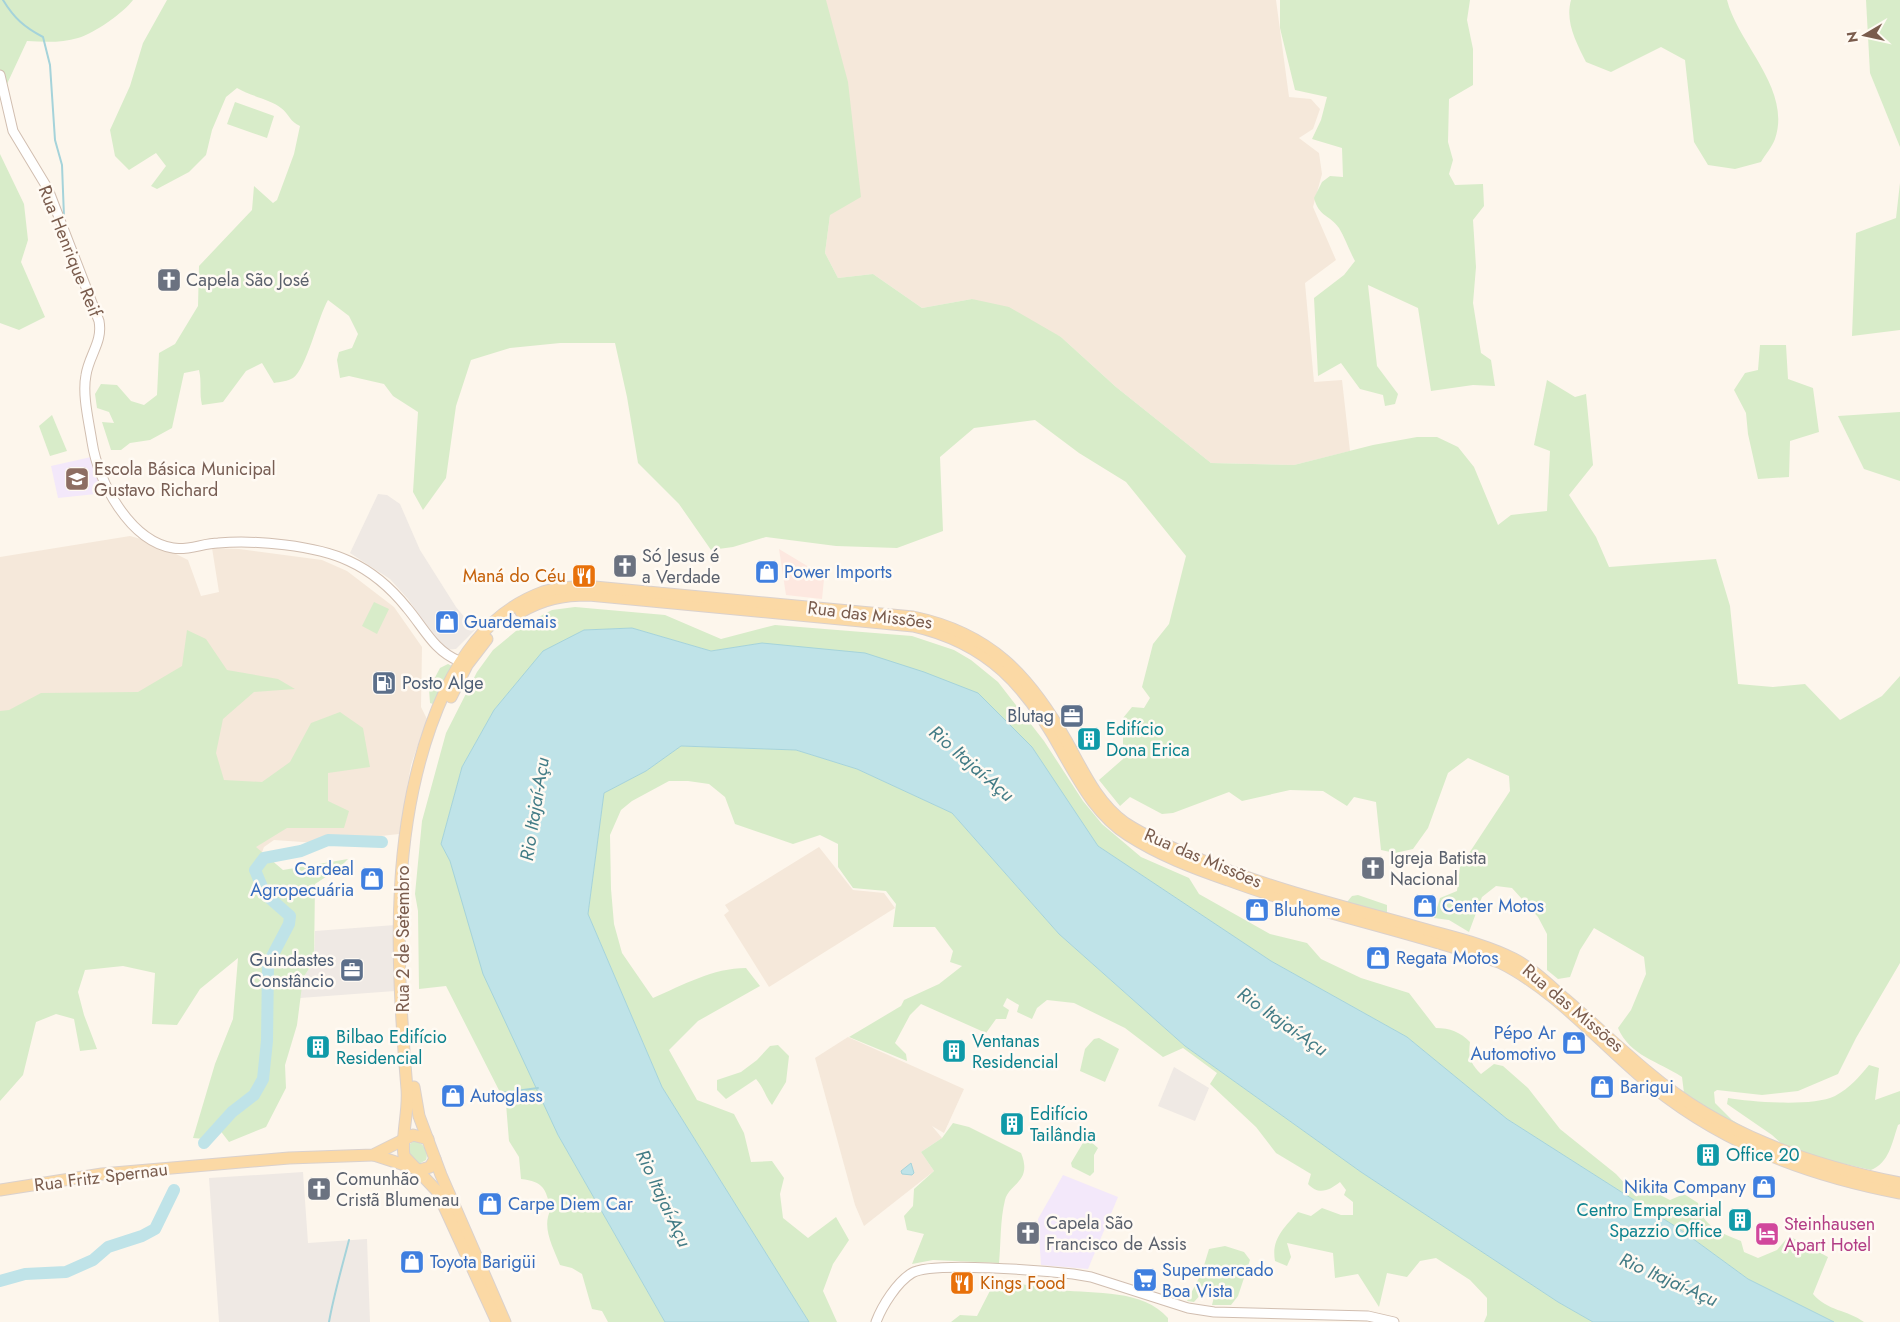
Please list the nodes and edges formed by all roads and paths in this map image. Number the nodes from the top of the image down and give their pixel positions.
1 (0, 75) edge
2 (463, 663) junction
3 (409, 830) junction
4 (428, 1139) junction
5 (404, 1141) junction
6 (372, 1155) junction
7 (435, 1159) junction
8 (415, 1169) junction
9 (1900, 1183) edge
10 (0, 1190) edge
11 (1900, 1193) edge
12 (497, 1322) edge
13 (505, 1322) edge
14 (876, 1322) edge
15 (1394, 1322) edge

1 - 2 street, Rua Henrique Reif
2 - 3 main road, Rua das Missões
2 - 9 main road, Rua das Missões
2 - 11 main road, Rua das Missões
3 - 4 main road, Rua 2 de Setembro
3 - 5 main road, Rua 2 de Setembro
4 - 5 main road
4 - 7 main road, Rua 2 de Setembro
5 - 6 main road
5 - 8 main road, Rua 2 de Setembro
6 - 8 main road
6 - 10 main road, Rua Fritz Spernau
7 - 8 main road
7 - 13 main road, Rua 2 de Setembro
8 - 12 main road, Rua 2 de Setembro
14 - 15 street

